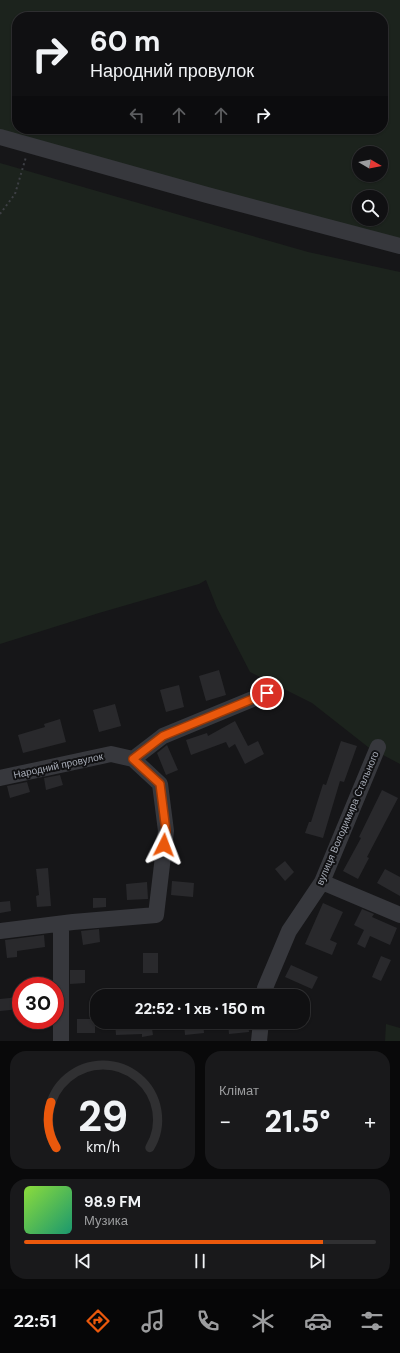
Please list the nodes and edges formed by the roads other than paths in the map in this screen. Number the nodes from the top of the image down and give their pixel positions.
1 (0, 138) edge
2 (400, 246) edge
3 (267, 693) dead end
4 (378, 747) dead end
5 (133, 759) junction
6 (0, 778) edge
7 (322, 882) junction
8 (400, 915) edge
9 (61, 924) junction
10 (0, 931) edge
11 (265, 989) edge
12 (260, 1029) edge
13 (61, 1041) edge
14 (258, 1041) edge

1 - 2 street
3 - 5 street
4 - 7 street, вулиця Володимира Стального
5 - 6 street, Народний провулок
5 - 9 street
7 - 8 street
7 - 11 street, вулиця Володимира Стального
9 - 10 street
9 - 13 street
12 - 14 street

